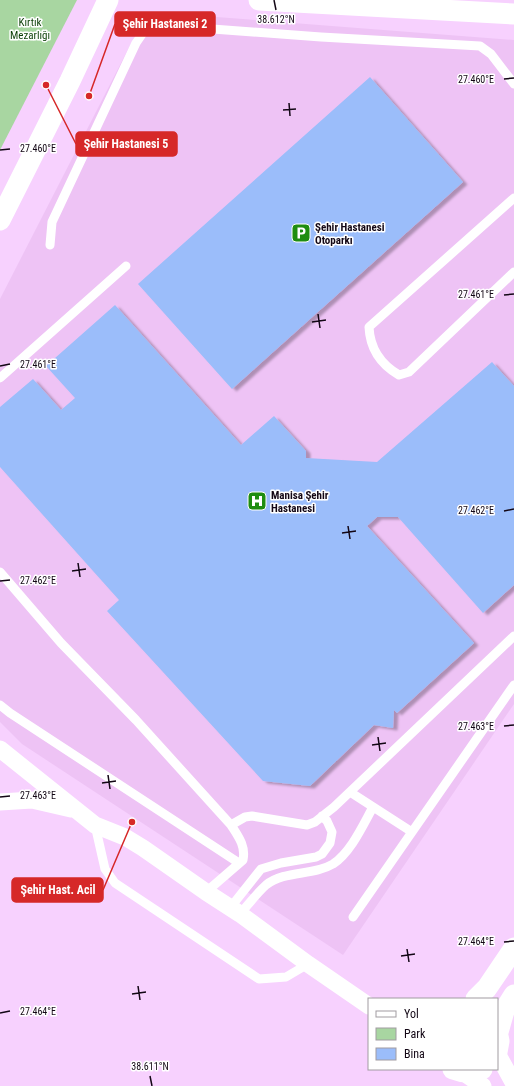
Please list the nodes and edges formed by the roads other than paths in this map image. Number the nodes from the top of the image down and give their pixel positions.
1 (108, 0) edge
2 (259, 0) edge
3 (514, 14) edge
4 (514, 84) edge
5 (6, 197) edge
6 (514, 198) edge
7 (0, 220) edge
8 (50, 245) dead end
9 (126, 266) dead end
10 (514, 272) edge
11 (0, 378) edge
12 (0, 572) edge
13 (514, 636) edge
14 (514, 685) edge
15 (0, 705) edge
16 (0, 749) edge
17 (350, 792) junction
18 (0, 802) edge
19 (373, 807) junction
20 (77, 811) junction
21 (322, 816) junction
22 (95, 824) junction
23 (231, 825) junction
24 (412, 832) junction
25 (239, 863) junction
26 (206, 892) junction
27 (235, 911) junction
28 (353, 917) dead end
29 (514, 948) edge
30 (308, 964) junction
31 (514, 995) edge
32 (477, 998) edge
33 (368, 1005) edge
34 (498, 1038) edge
35 (498, 1044) edge
36 (466, 1070) edge
37 (514, 1084) edge
38 (484, 1086) edge

1 - 5 street
2 - 3 street
4 - 8 lane
5 - 7 street
6 - 10 lane
9 - 11 lane
12 - 23 lane
13 - 17 lane
14 - 24 lane
15 - 25 lane
16 - 20 street
17 - 19 lane
17 - 21 lane
18 - 20 street
19 - 24 lane
19 - 27 lane
20 - 22 street
21 - 23 lane
21 - 27 lane
22 - 26 street
22 - 30 lane
23 - 25 lane
24 - 28 lane
25 - 26 lane
26 - 27 street
27 - 30 street
29 - 32 street
30 - 33 street
31 - 34 street
35 - 37 street
36 - 38 street

